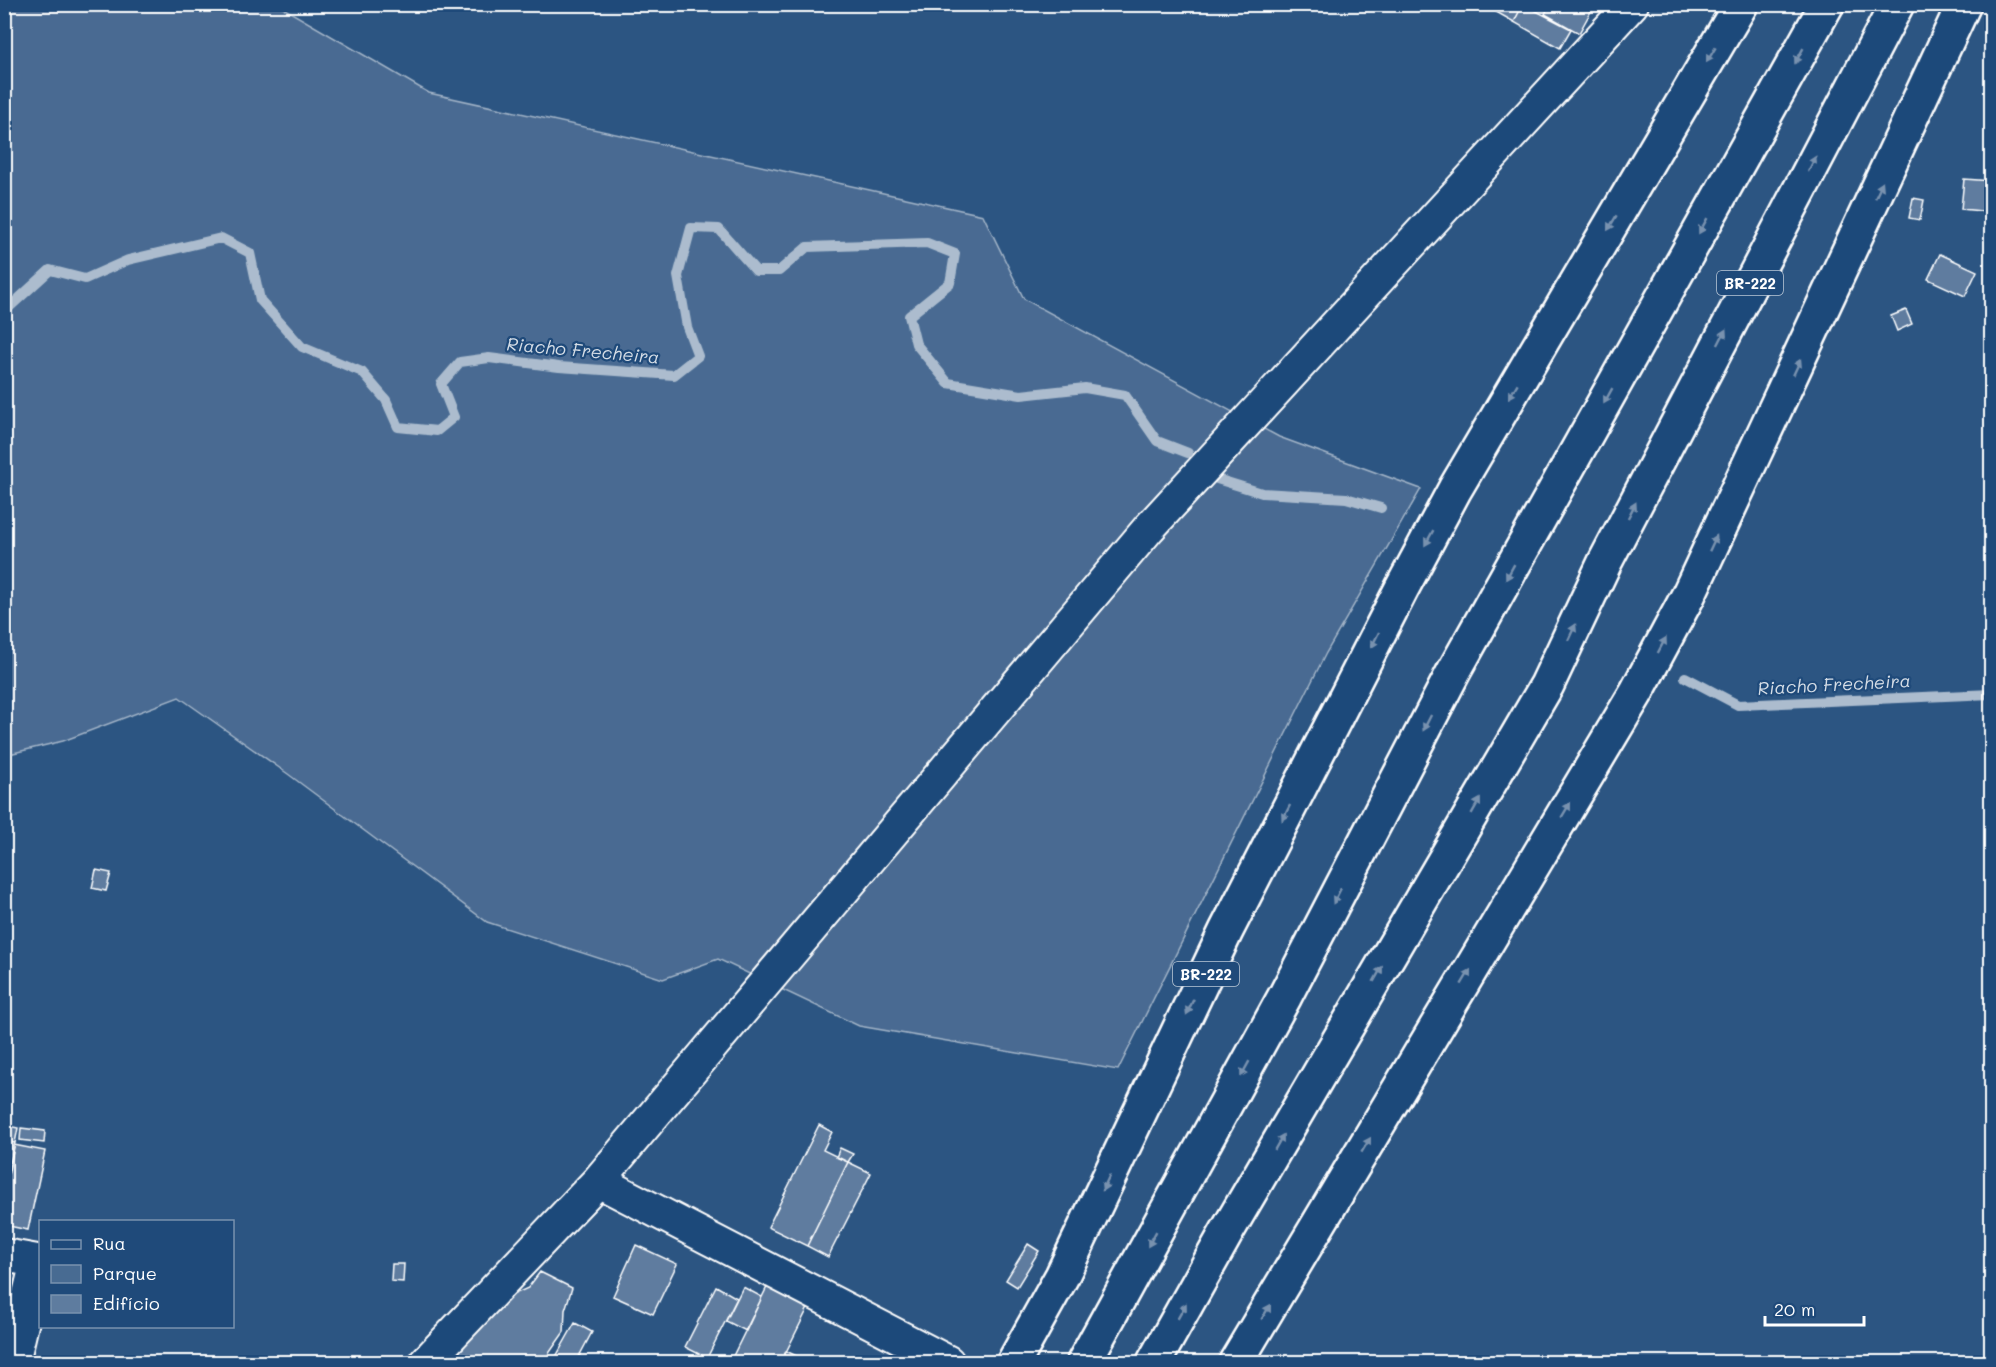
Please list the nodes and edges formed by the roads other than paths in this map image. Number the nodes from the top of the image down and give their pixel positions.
1 (1632, 4) edge
2 (1741, 4) edge
3 (1827, 4) edge
4 (1897, 4) edge
5 (1964, 4) edge
6 (598, 1181) junction
7 (4, 1255) edge
8 (13, 1362) edge
9 (426, 1362) edge
10 (948, 1362) edge
11 (1014, 1362) edge
12 (1084, 1362) edge
13 (1154, 1362) edge
14 (1236, 1362) edge

1 - 6 street
2 -> 11 highway, BR-222
3 -> 12 highway
13 -> 4 highway, BR-222
14 -> 5 highway
6 - 9 street
6 - 10 street
7 - 8 street

